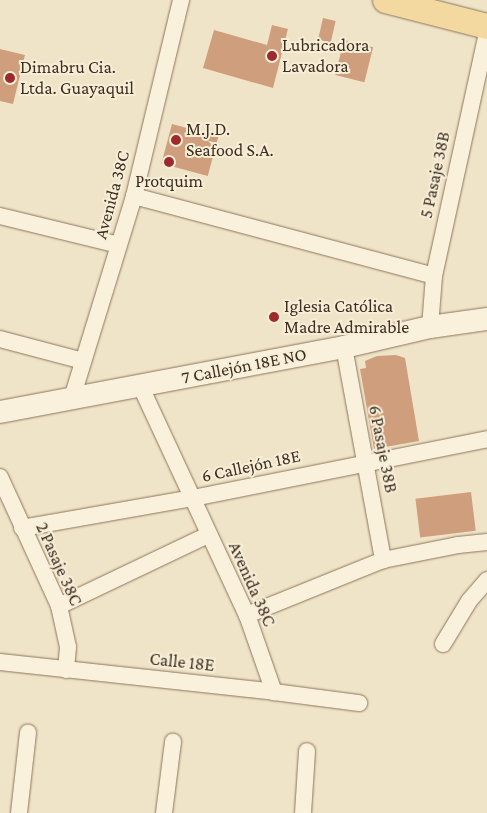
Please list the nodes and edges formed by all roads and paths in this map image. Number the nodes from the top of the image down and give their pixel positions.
1 (181, 0) edge
2 (384, 0) edge
3 (487, 26) edge
4 (487, 32) edge
5 (134, 196) junction
6 (0, 216) edge
7 (119, 245) junction
8 (434, 276) junction
9 (487, 319) edge
10 (430, 327) junction
11 (0, 339) edge
12 (344, 347) junction
13 (83, 361) junction
14 (140, 385) junction
15 (72, 398) junction
16 (0, 412) edge
17 (487, 438) edge
18 (366, 463) junction
19 (0, 477) edge
20 (193, 498) junction
21 (22, 528) junction
22 (208, 535) junction
23 (487, 542) edge
24 (384, 560) junction
25 (487, 580) edge
26 (59, 606) junction
27 (247, 615) junction
28 (443, 644) dead end
29 (0, 662) edge
30 (66, 670) junction
31 (274, 692) junction
32 (359, 703) dead end
33 (28, 733) dead end
34 (173, 742) dead end
35 (308, 751) dead end
36 (19, 813) edge
37 (164, 813) edge
38 (303, 813) edge

1 - 5 street, Avenida 38C
2 - 3 main road
4 - 8 street, 5 Pasaje 38B
5 - 7 street, Avenida 38C
5 - 8 street
6 - 7 street
7 - 13 street, Avenida 38C
8 - 10 street, 5 Pasaje 38B
9 - 10 street, 7 Callejón 18E NO
10 - 12 street, 7 Callejón 18E NO
11 - 13 street
12 - 14 street, 7 Callejón 18E NO
12 - 18 street, 6 Pasaje 38B
13 - 15 street, Avenida 38C
14 - 15 street, 7 Callejón 18E NO
14 - 20 street, Avenida 38C
15 - 16 street, 7 Callejón 18E NO
17 - 18 street, 6 Callejón 18E
18 - 20 street, 6 Callejón 18E
18 - 24 street, 6 Pasaje 38B
19 - 21 street, 2 Pasaje 38C
20 - 21 street, 6 Callejón 18E
20 - 22 street, Avenida 38C
21 - 26 street, 2 Pasaje 38C
22 - 26 street
22 - 27 street, Avenida 38C
23 - 24 street
24 - 27 street
25 - 28 street
26 - 30 street, 2 Pasaje 38C
27 - 31 street, Avenida 38C
29 - 30 street, Calle 18E
30 - 31 street, Calle 18E
31 - 32 street, Calle 18E
33 - 36 street
34 - 37 street
35 - 38 street

